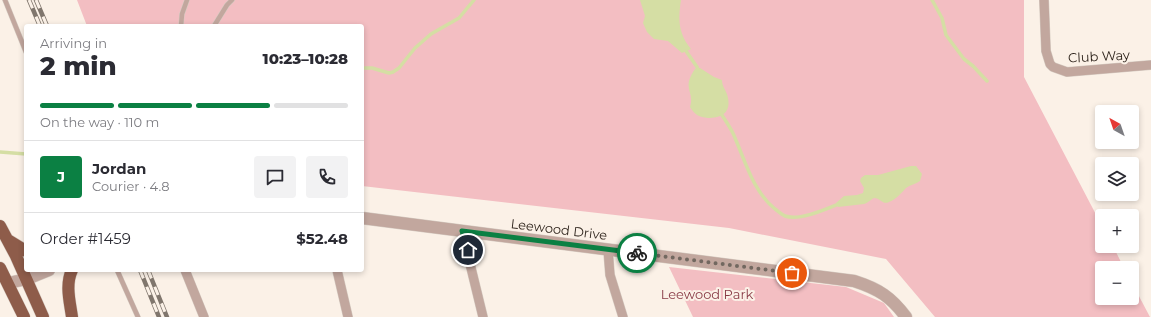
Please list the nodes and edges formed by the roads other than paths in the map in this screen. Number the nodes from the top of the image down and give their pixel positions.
1 (5, 0) edge
2 (187, 0) edge
3 (232, 0) edge
4 (1044, 0) edge
5 (181, 24) edge
6 (215, 24) edge
7 (24, 47) edge
8 (1151, 65) edge
9 (364, 218) edge
10 (0, 226) edge
11 (462, 231) junction
12 (7, 239) junction
13 (24, 250) edge
14 (608, 250) junction
15 (0, 268) edge
16 (24, 271) edge
17 (71, 272) edge
18 (118, 272) edge
19 (185, 272) edge
20 (337, 272) edge
21 (25, 273) edge
22 (8, 283) junction
23 (24, 317) edge
24 (43, 317) edge
25 (72, 317) edge
26 (138, 317) edge
27 (204, 317) edge
28 (348, 317) edge
29 (483, 317) edge
30 (623, 317) edge
31 (906, 317) edge

1 - 7 lane
2 - 5 lane
3 - 6 lane
4 - 8 street, Club Way
9 - 11 street, Leewood Drive
10 - 12 highway
11 - 14 street, Leewood Drive
11 - 29 street
12 - 13 highway
12 - 16 highway
14 - 30 street
14 - 31 street, Leewood Drive
15 - 22 highway
17 - 25 highway
18 - 26 lane
19 - 27 street
20 - 28 street
21 - 22 street
21 - 24 highway
22 - 23 highway

